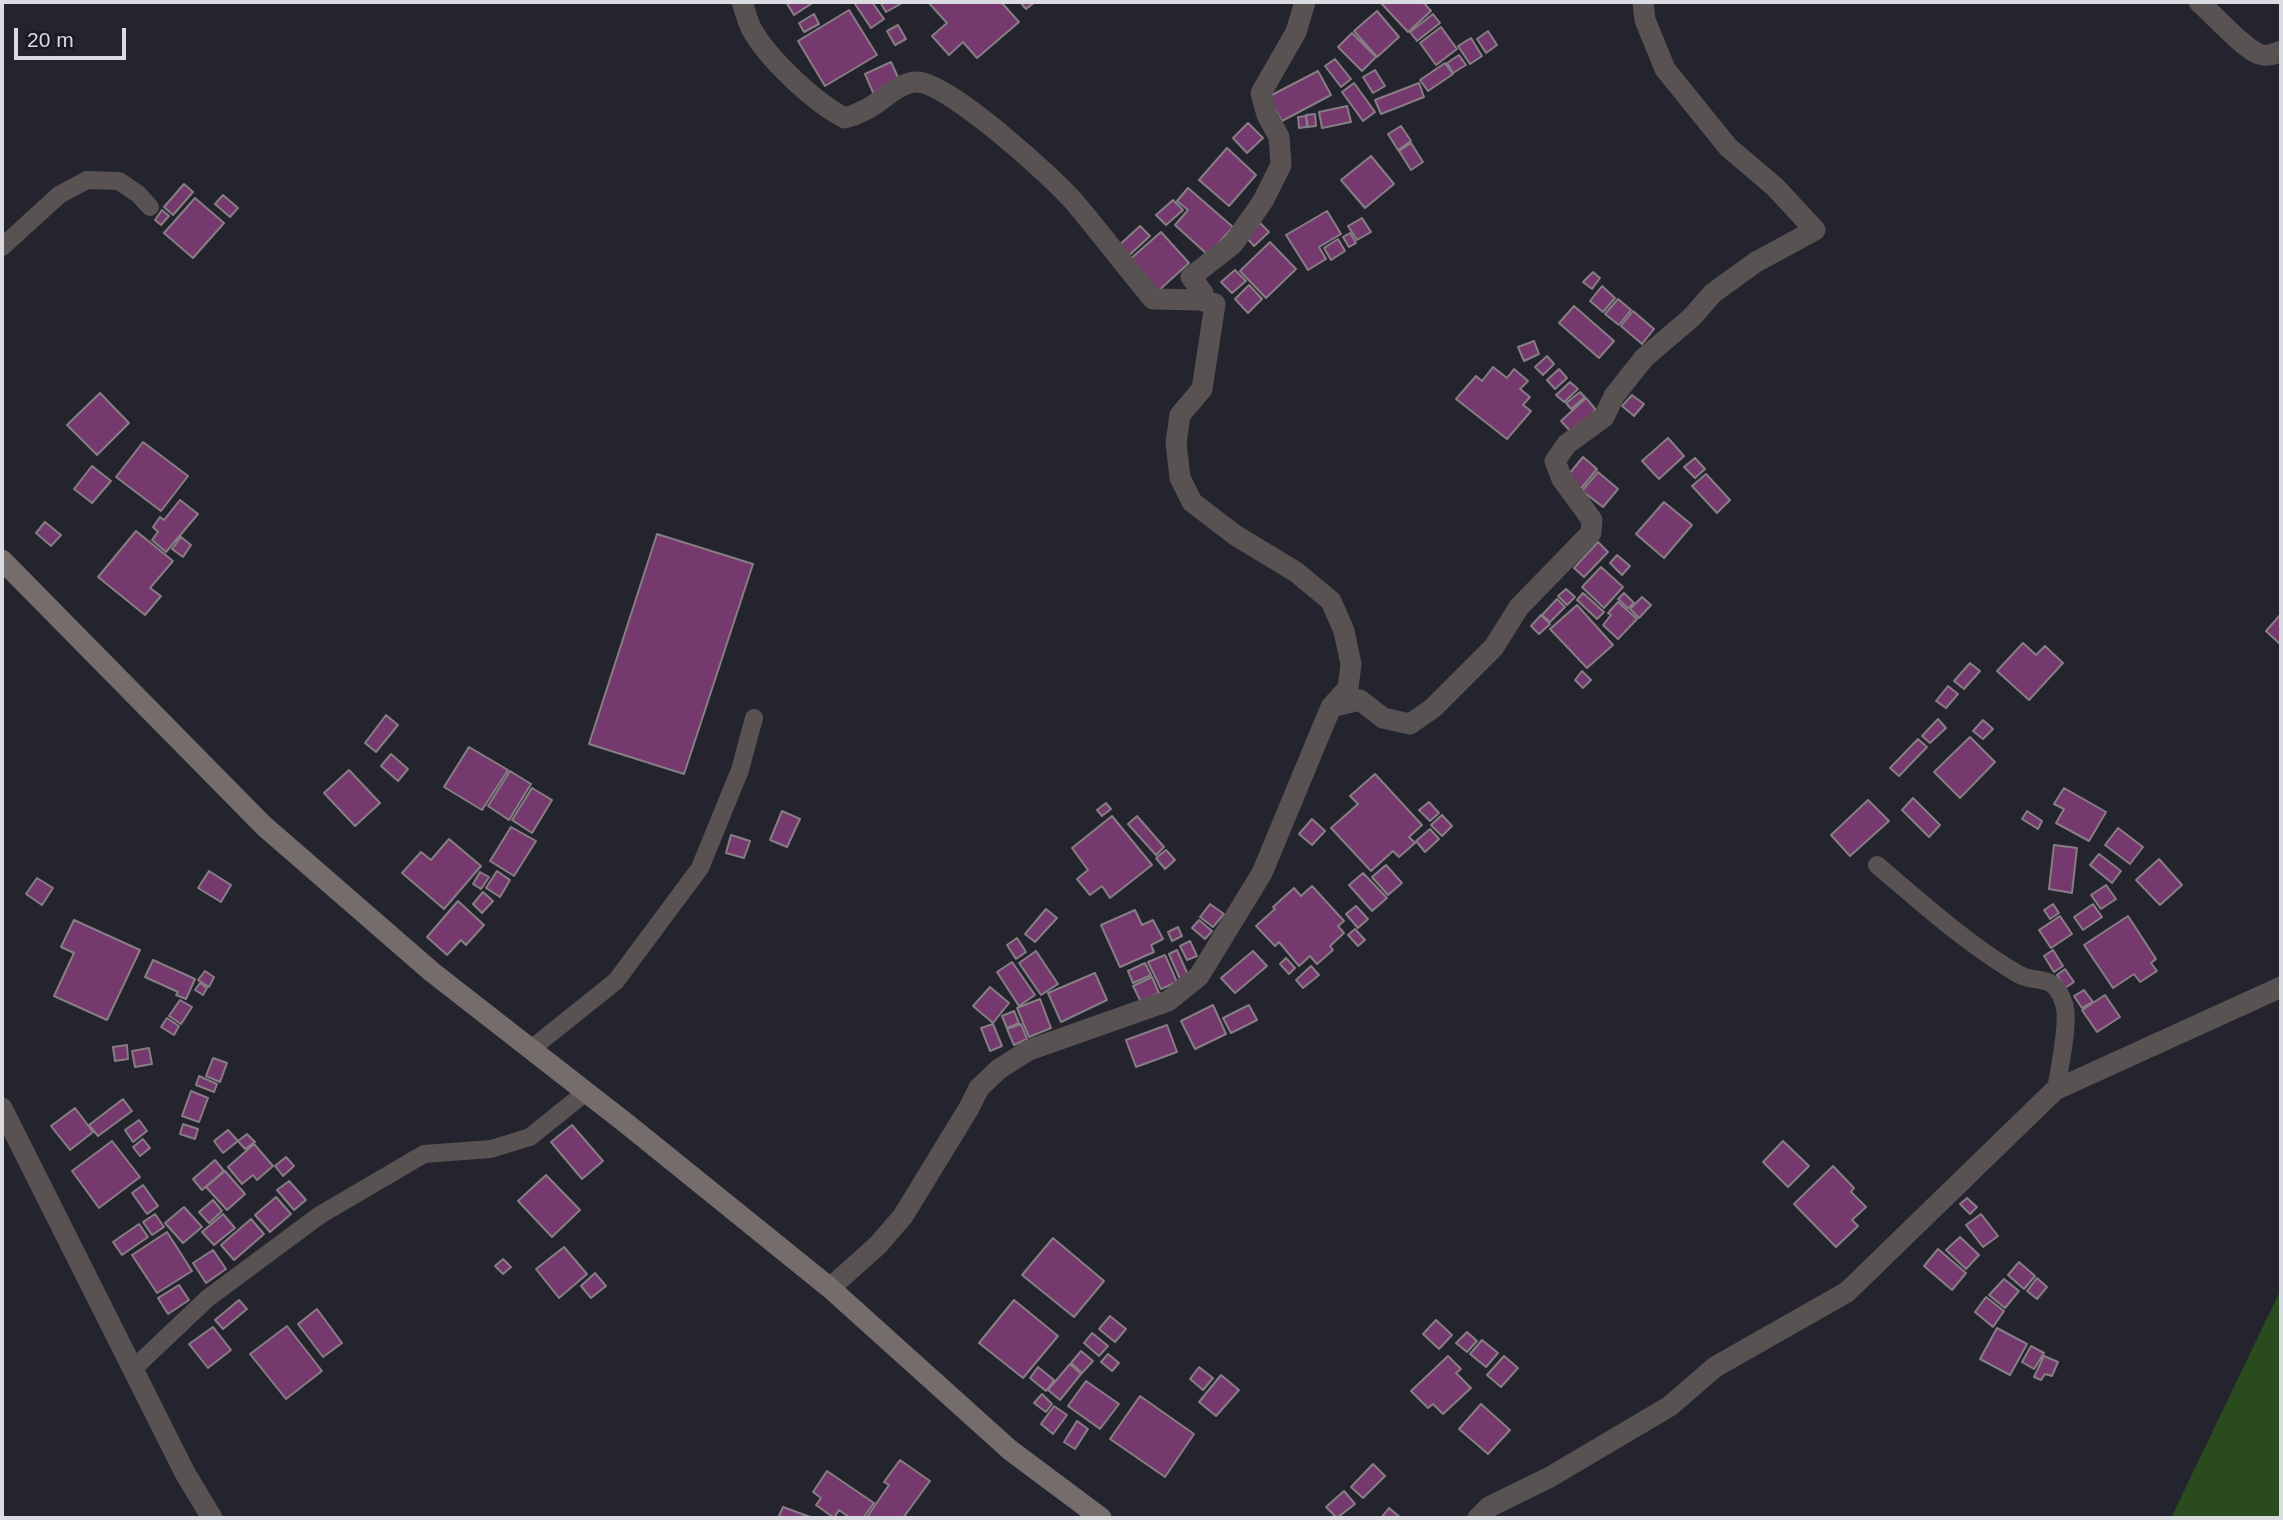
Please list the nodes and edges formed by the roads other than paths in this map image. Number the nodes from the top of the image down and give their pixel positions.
1 (742, 2) edge
2 (1305, 2) edge
3 (1643, 2) edge
4 (2199, 2) edge
5 (2281, 51) edge
6 (150, 207) dead end
7 (2, 247) edge
8 (1200, 300) junction
9 (2, 560) edge
10 (1331, 707) junction
11 (754, 718) dead end
12 (1878, 865) dead end
13 (2281, 987) edge
14 (531, 1049) junction
15 (2056, 1090) junction
16 (586, 1092) junction
17 (2, 1108) edge
18 (830, 1288) junction
19 (133, 1369) junction
20 (212, 1518) edge
21 (1101, 1518) edge
22 (1478, 1518) edge

1 - 8 street
2 - 8 street
3 - 10 street
4 - 5 street
6 - 7 lane
8 - 10 street
9 - 14 street
10 - 18 street
11 - 14 lane
12 - 15 lane
13 - 15 street
14 - 16 street
15 - 22 street
16 - 18 street
16 - 19 lane
17 - 19 street
18 - 21 street
19 - 20 street

